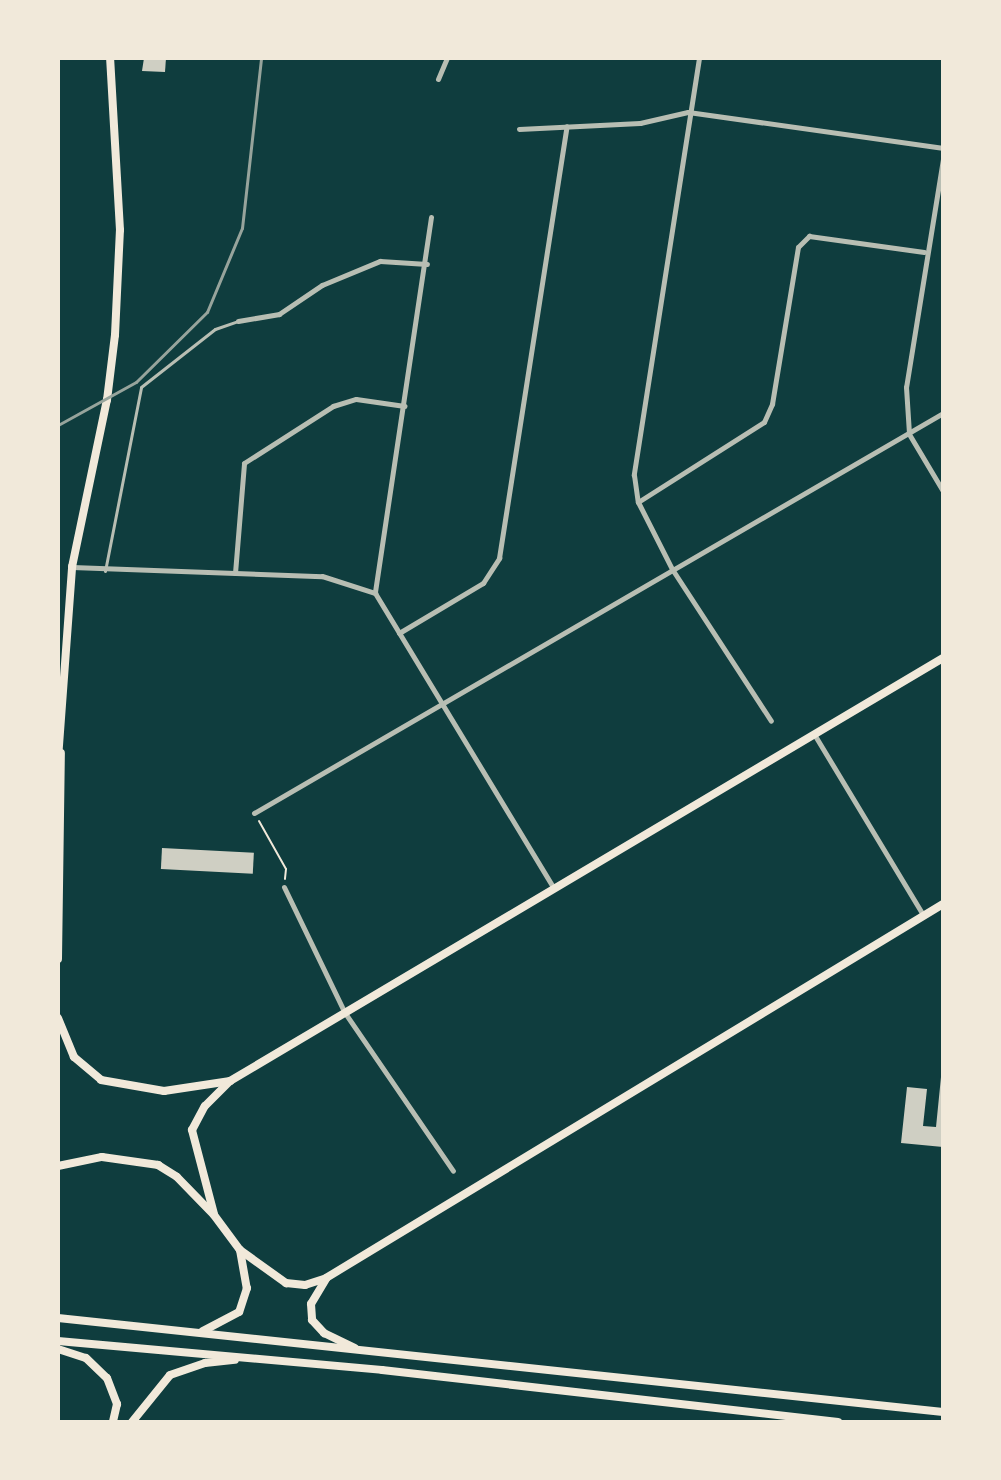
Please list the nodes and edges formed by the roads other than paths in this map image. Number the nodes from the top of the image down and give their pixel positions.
1 (110, 58) edge
2 (447, 58) edge
3 (699, 58) edge
4 (438, 79) dead end
5 (688, 112) junction
6 (567, 126) junction
7 (519, 129) dead end
8 (943, 148) edge
9 (943, 159) edge
10 (431, 217) dead end
11 (924, 252) junction
12 (427, 264) junction
13 (238, 321) joint
14 (405, 406) junction
15 (943, 413) edge
16 (909, 434) junction
17 (943, 491) edge
18 (638, 502) junction
19 (72, 567) junction
20 (672, 569) junction
21 (105, 571) junction
22 (235, 573) junction
23 (375, 593) junction
24 (399, 633) junction
25 (943, 658) edge
26 (60, 704) edge
27 (440, 706) junction
28 (771, 721) dead end
29 (814, 734) junction
30 (58, 759) edge
31 (254, 813) road end
32 (284, 887) road end
33 (554, 888) junction
34 (943, 904) edge
35 (924, 916) junction
36 (58, 959) edge
37 (345, 1013) junction
38 (58, 1018) edge
39 (230, 1081) junction
40 (58, 1166) edge
41 (453, 1171) dead end
42 (214, 1215) junction
43 (240, 1250) junction
44 (326, 1278) junction
45 (58, 1318) edge
46 (201, 1332) junction
47 (58, 1341) edge
48 (355, 1348) junction
49 (58, 1349) edge
50 (257, 1358) junction
51 (943, 1412) edge
52 (113, 1422) edge
53 (132, 1422) edge
54 (838, 1422) edge

1 - 19 main road
2 - 4 street
3 - 5 street
5 - 6 street
5 - 8 street
5 - 18 street
6 - 7 street
6 - 24 street
9 - 11 street
10 - 12 street
11 - 16 street
11 - 18 street
12 - 13 street
12 - 14 street
13 - 21 lane
14 - 22 street
14 - 23 street
15 - 16 street
16 - 17 street
16 - 20 street
18 - 20 street
19 - 21 street
19 - 26 main road
20 - 27 street
20 - 28 street
21 - 22 street
22 - 23 street
23 - 24 street
24 - 27 street
25 - 29 main road
26 - 30 main road
26 - 36 main road
27 - 31 street
27 - 33 street
29 - 33 main road
29 - 35 street
32 - 37 street
33 - 37 main road
34 - 35 main road
35 - 44 main road
37 - 39 main road
37 - 41 street
38 - 39 main road
39 - 42 main road
40 - 42 main road
42 - 43 main road
43 - 44 main road
43 - 46 main road
44 - 48 main road
45 - 46 main road
46 - 48 main road
47 - 50 main road
48 - 51 main road
49 - 52 main road
50 - 53 main road
50 - 54 main road

